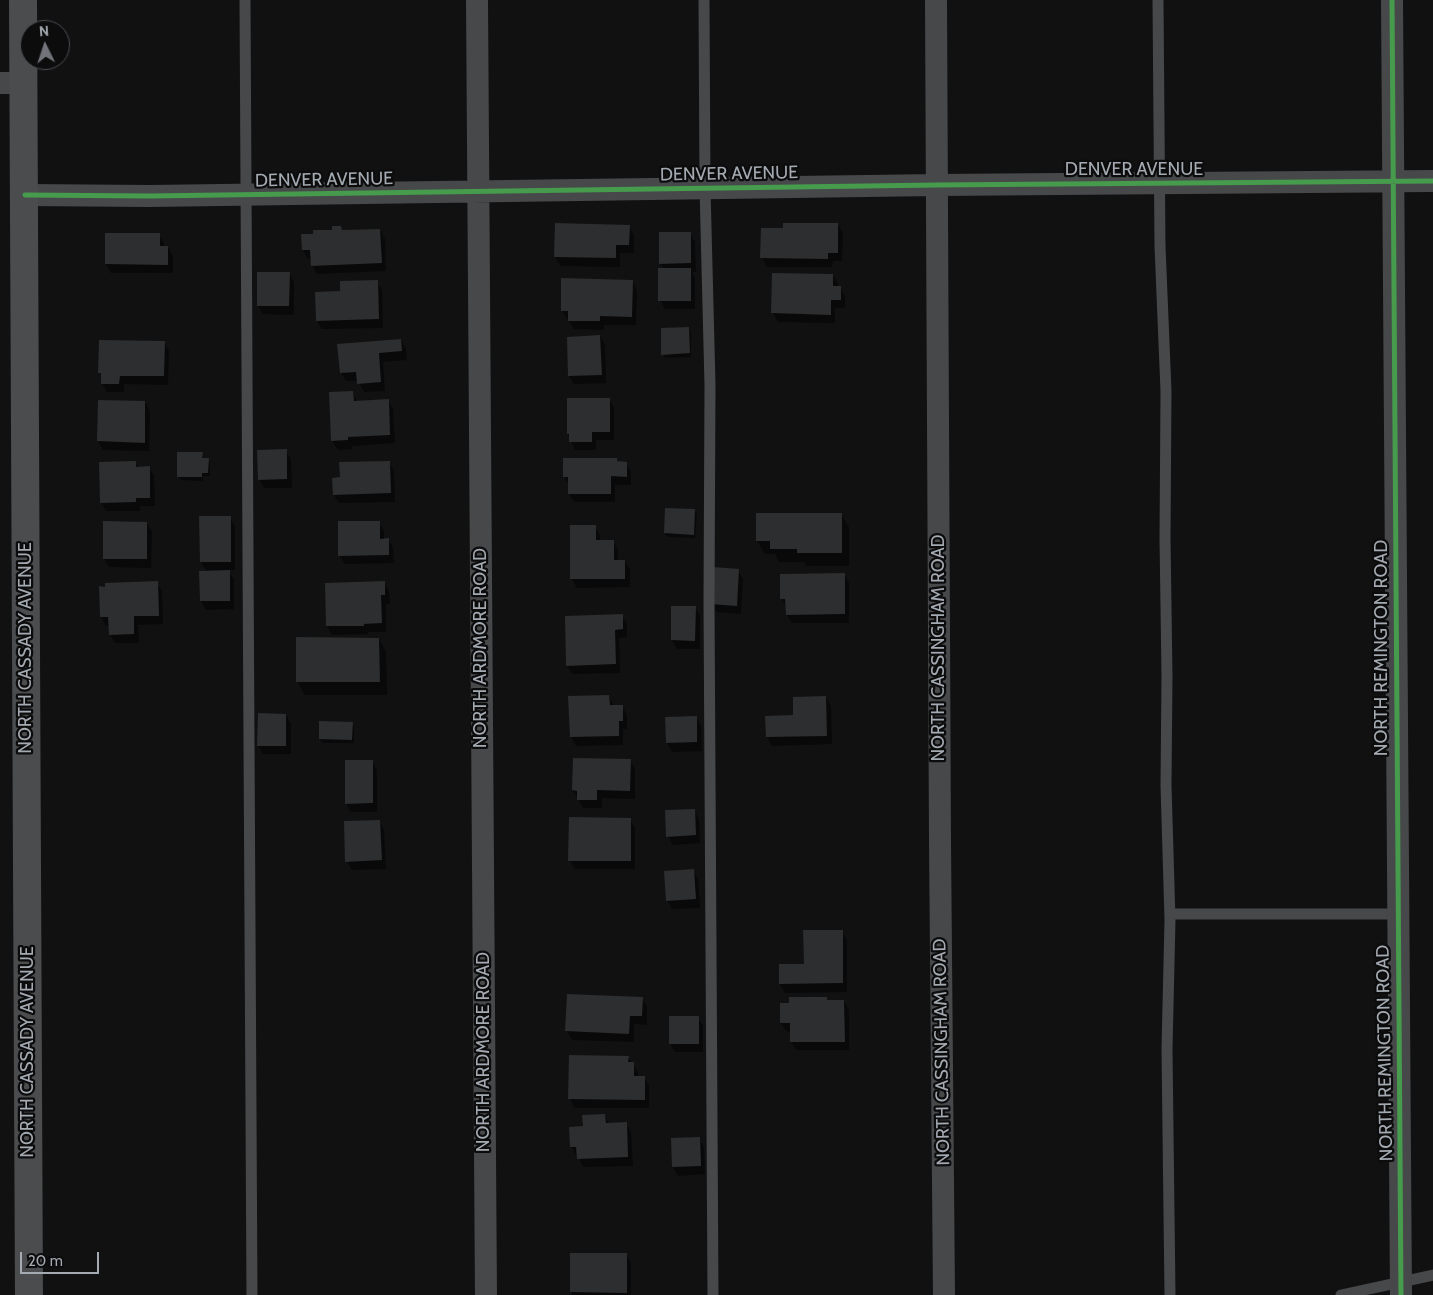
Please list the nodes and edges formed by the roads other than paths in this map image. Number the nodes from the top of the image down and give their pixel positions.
1 (23, 0) edge
2 (245, 0) edge
3 (477, 0) edge
4 (704, 0) edge
5 (936, 0) edge
6 (1158, 0) edge
7 (1392, 0) edge
8 (12, 83) edge
9 (1433, 181) edge
10 (1393, 182) junction
11 (1159, 184) junction
12 (937, 185) junction
13 (705, 188) junction
14 (478, 192) junction
15 (247, 194) junction
16 (25, 195) junction
17 (1170, 914) junction
18 (1397, 914) junction
19 (1433, 1276) edge
20 (1401, 1289) edge
21 (29, 1295) edge
22 (252, 1295) edge
23 (486, 1295) edge
24 (713, 1295) edge
25 (944, 1295) edge
26 (1170, 1295) edge
27 (1340, 1295) edge

1 - 8 street, NORTH CASSADY AVENUE
2 - 15 lane
3 - 14 street, NORTH ARDMORE ROAD
4 - 13 lane
5 - 12 street, NORTH CASSINGHAM ROAD
6 - 11 lane
7 - 10 street, NORTH REMINGTON ROAD
8 - 16 street, NORTH CASSADY AVENUE
9 - 10 street, DENVER AVENUE
10 - 11 street, DENVER AVENUE
10 - 18 street, NORTH REMINGTON ROAD
11 - 12 street, DENVER AVENUE
11 - 17 lane
12 - 13 street, DENVER AVENUE
12 - 25 street, NORTH CASSINGHAM ROAD
13 - 14 street, DENVER AVENUE
13 - 24 lane
14 - 15 street, DENVER AVENUE
14 - 23 street, NORTH ARDMORE ROAD
15 - 16 street, DENVER AVENUE
15 - 22 lane
16 - 21 street, NORTH CASSADY AVENUE
17 - 18 lane
17 - 26 lane
18 - 20 street, NORTH REMINGTON ROAD
19 - 20 lane
20 - 27 lane

